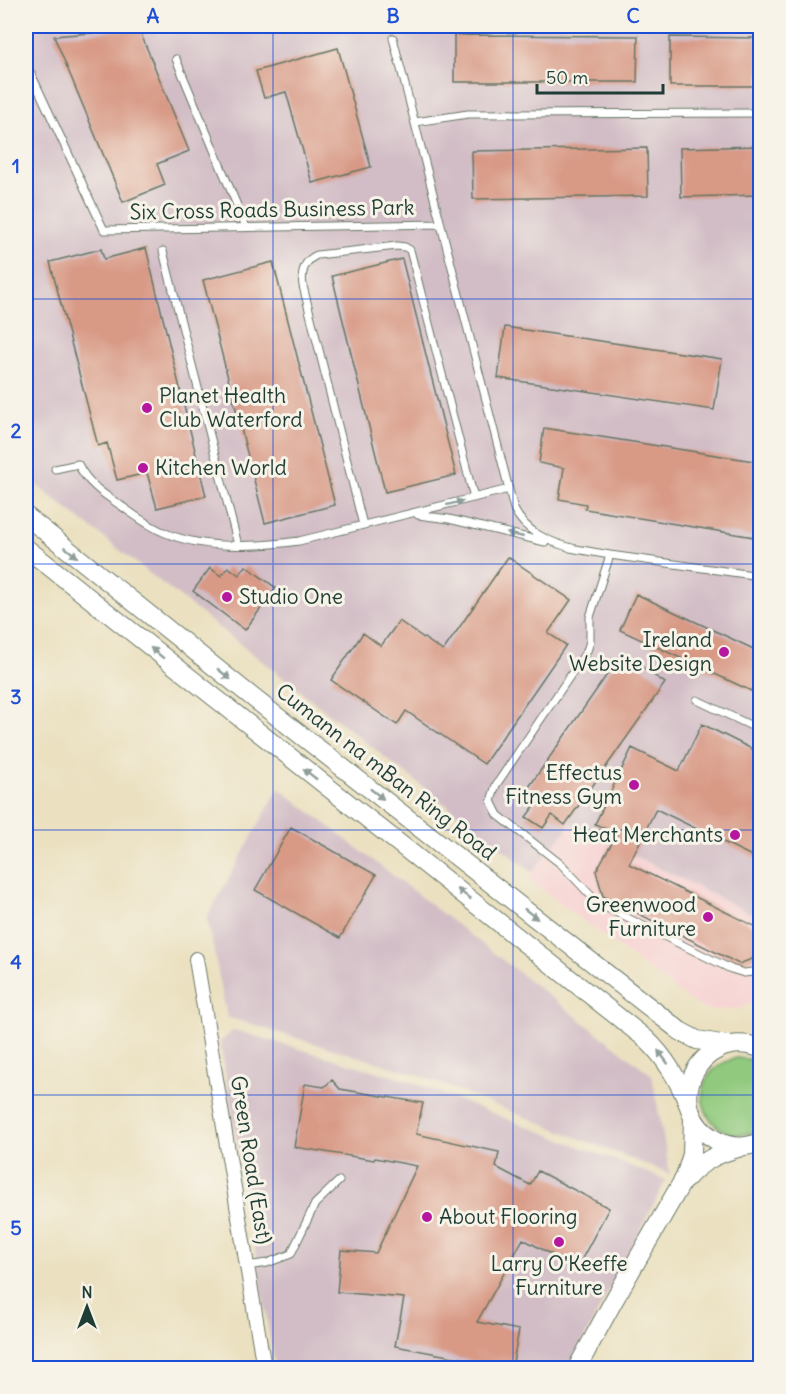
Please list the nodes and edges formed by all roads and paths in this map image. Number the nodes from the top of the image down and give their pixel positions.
1 (393, 38) dead end
2 (176, 59) dead end
3 (26, 63) edge
4 (760, 113) edge
5 (415, 122) junction
6 (441, 224) junction
7 (246, 227) junction
8 (163, 252) dead end
9 (55, 470) dead end
10 (509, 489) junction
11 (474, 498) junction
12 (26, 516) edge
13 (401, 516) junction
14 (363, 525) junction
15 (238, 545) junction
16 (26, 548) edge
17 (572, 548) junction
18 (610, 555) junction
19 (760, 576) edge
20 (697, 700) dead end
21 (760, 730) edge
22 (196, 959) dead end
23 (760, 971) edge
24 (748, 1044) edge
25 (692, 1113) junction
26 (755, 1144) edge
27 (339, 1181) dead end
28 (679, 1187) junction
29 (247, 1266) junction
30 (264, 1368) edge
31 (577, 1368) edge

1 - 5 lane, Six Cross Roads Business Park
2 - 7 lane
3 - 7 lane, Six Cross Roads Business Park
4 - 5 lane
5 - 6 lane, Six Cross Roads Business Park
6 - 7 lane, Six Cross Roads Business Park
6 - 10 lane, Six Cross Roads Business Park
8 - 15 lane
9 - 15 lane, Six Cross Roads Business Park
10 - 11 lane, Six Cross Roads Business Park
10 - 17 lane, Six Cross Roads Business Park
13 -> 11 lane, Six Cross Roads Business Park
11 - 14 lane
12 -> 24 main road, Cumann na mBan Ring Road
13 - 14 lane, Six Cross Roads Business Park
17 -> 13 lane, Six Cross Roads Business Park
14 - 15 lane, Six Cross Roads Business Park
25 -> 16 main road
17 - 18 lane, Six Cross Roads Business Park
18 - 19 lane, Six Cross Roads Business Park
18 - 23 lane
20 - 21 lane
22 - 29 street, Green Road (East)
24 - 25 main road
25 - 26 main road
25 - 28 main road
26 - 28 main road
27 - 29 lane
28 - 31 main road
29 - 30 street, Green Road (East)

